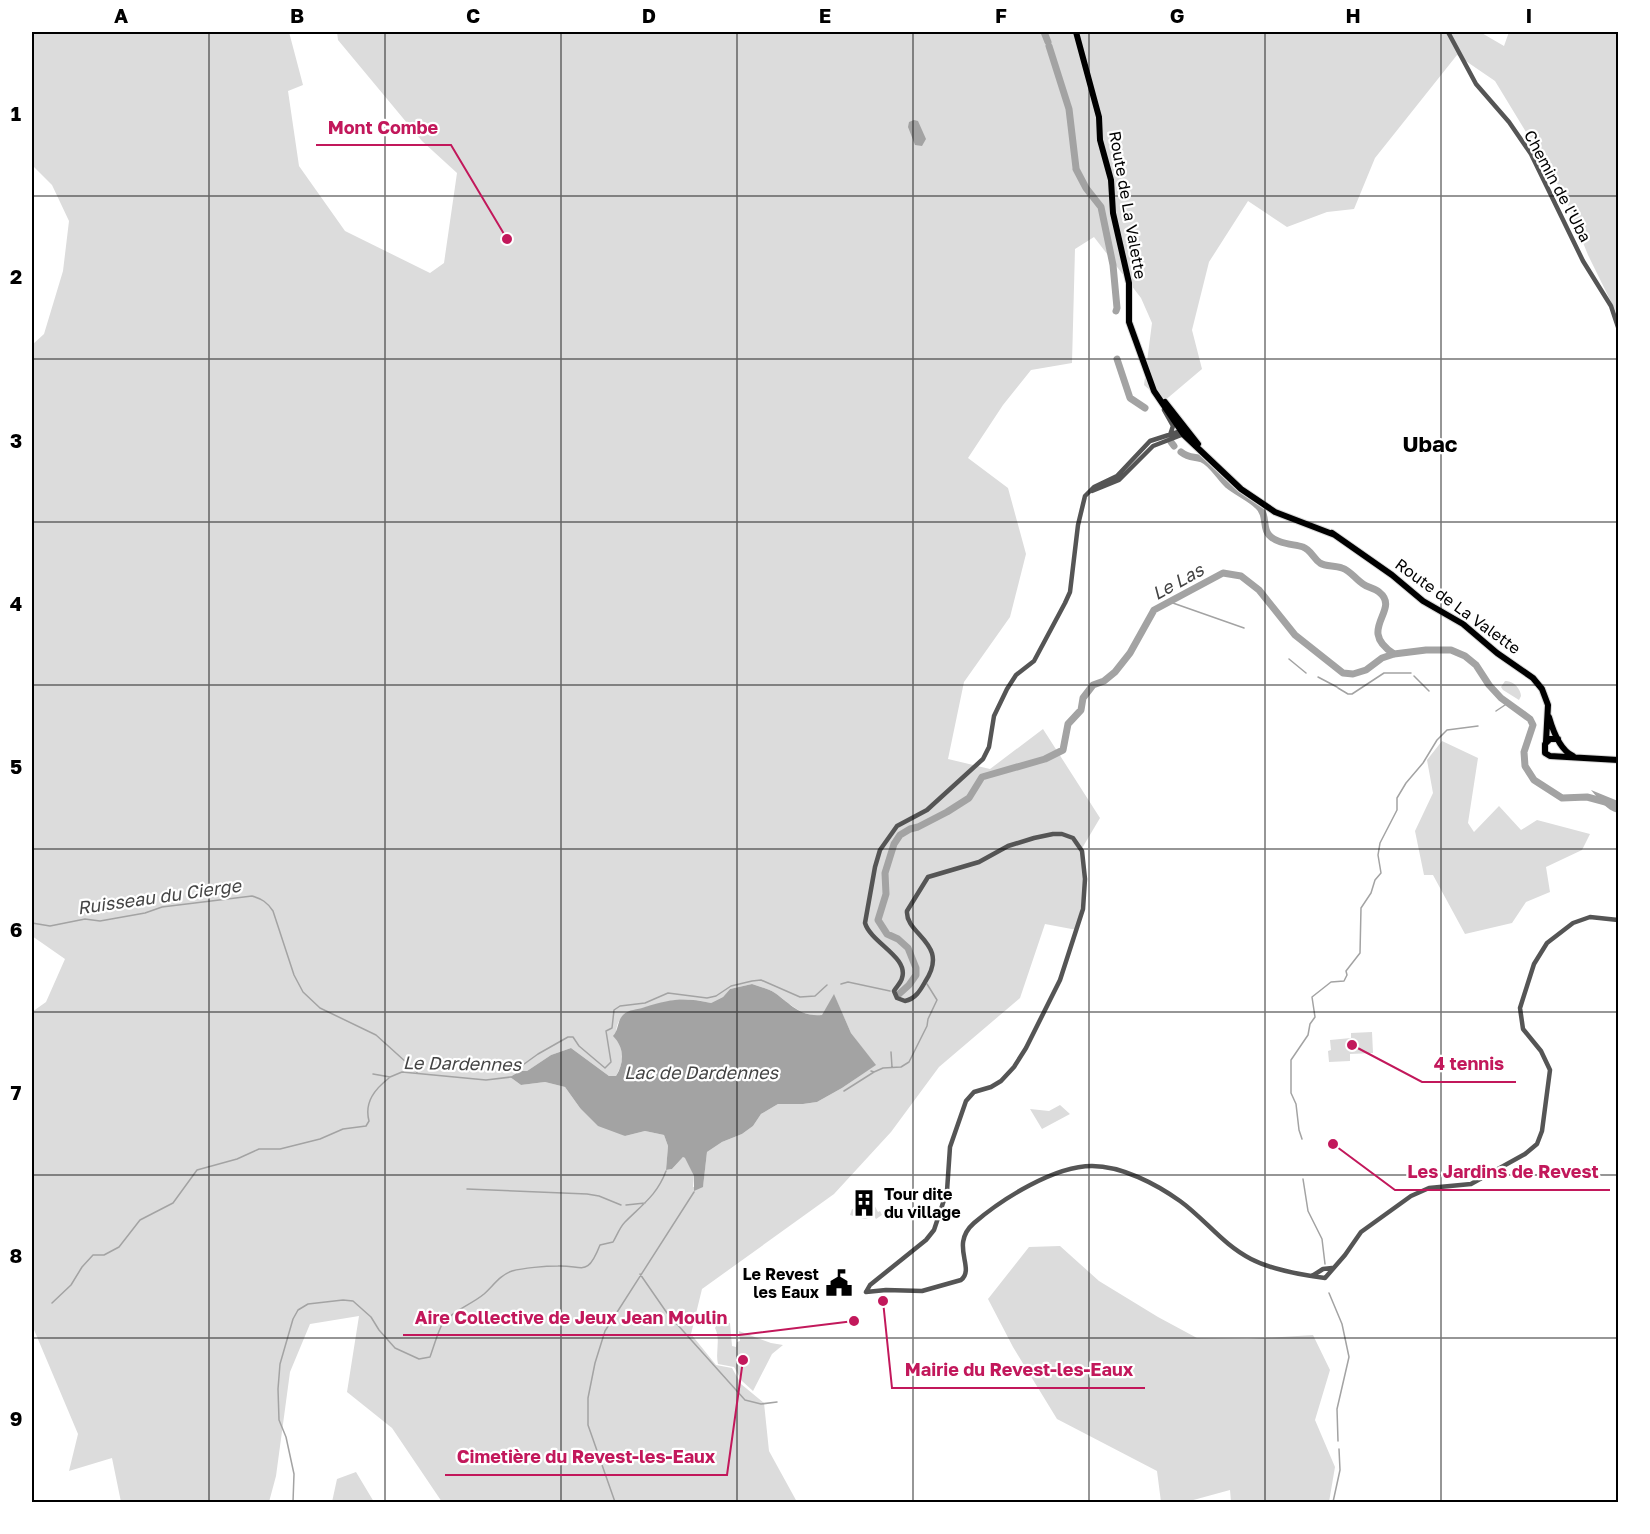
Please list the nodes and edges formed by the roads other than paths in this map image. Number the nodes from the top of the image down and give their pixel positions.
1 (1076, 32) edge
2 (1448, 32) edge
3 (1618, 327) edge
4 (1150, 383) junction
5 (1159, 400) junction
6 (1170, 409) junction
7 (1183, 432) junction
8 (1170, 435) junction
9 (1195, 443) junction
10 (1089, 491) junction
11 (1548, 713) junction
12 (1558, 739) junction
13 (1546, 742) junction
14 (1563, 747) junction
15 (1558, 756) junction
16 (1576, 757) junction
17 (1618, 760) edge
18 (1618, 920) edge

1 - 4 main road, Route de La Valette
2 - 3 street, Chemin de l'Uba
4 - 5 main road, Route de La Valette
4 - 6 main road, Route de La Valette
5 - 7 main road, Route de La Valette
5 - 8 street
6 - 7 street
6 - 9 main road, Route de La Valette
7 - 8 street
7 - 9 main road, Route de La Valette
7 - 10 street
8 - 10 street
9 - 11 main road, Route de La Valette
10 - 18 street
11 - 12 main road, Route de La Valette
11 - 13 main road, Route de La Valette
12 - 13 main road
12 - 14 main road
13 - 15 main road
14 - 15 main road
14 - 16 main road
15 - 16 main road
16 - 17 main road

